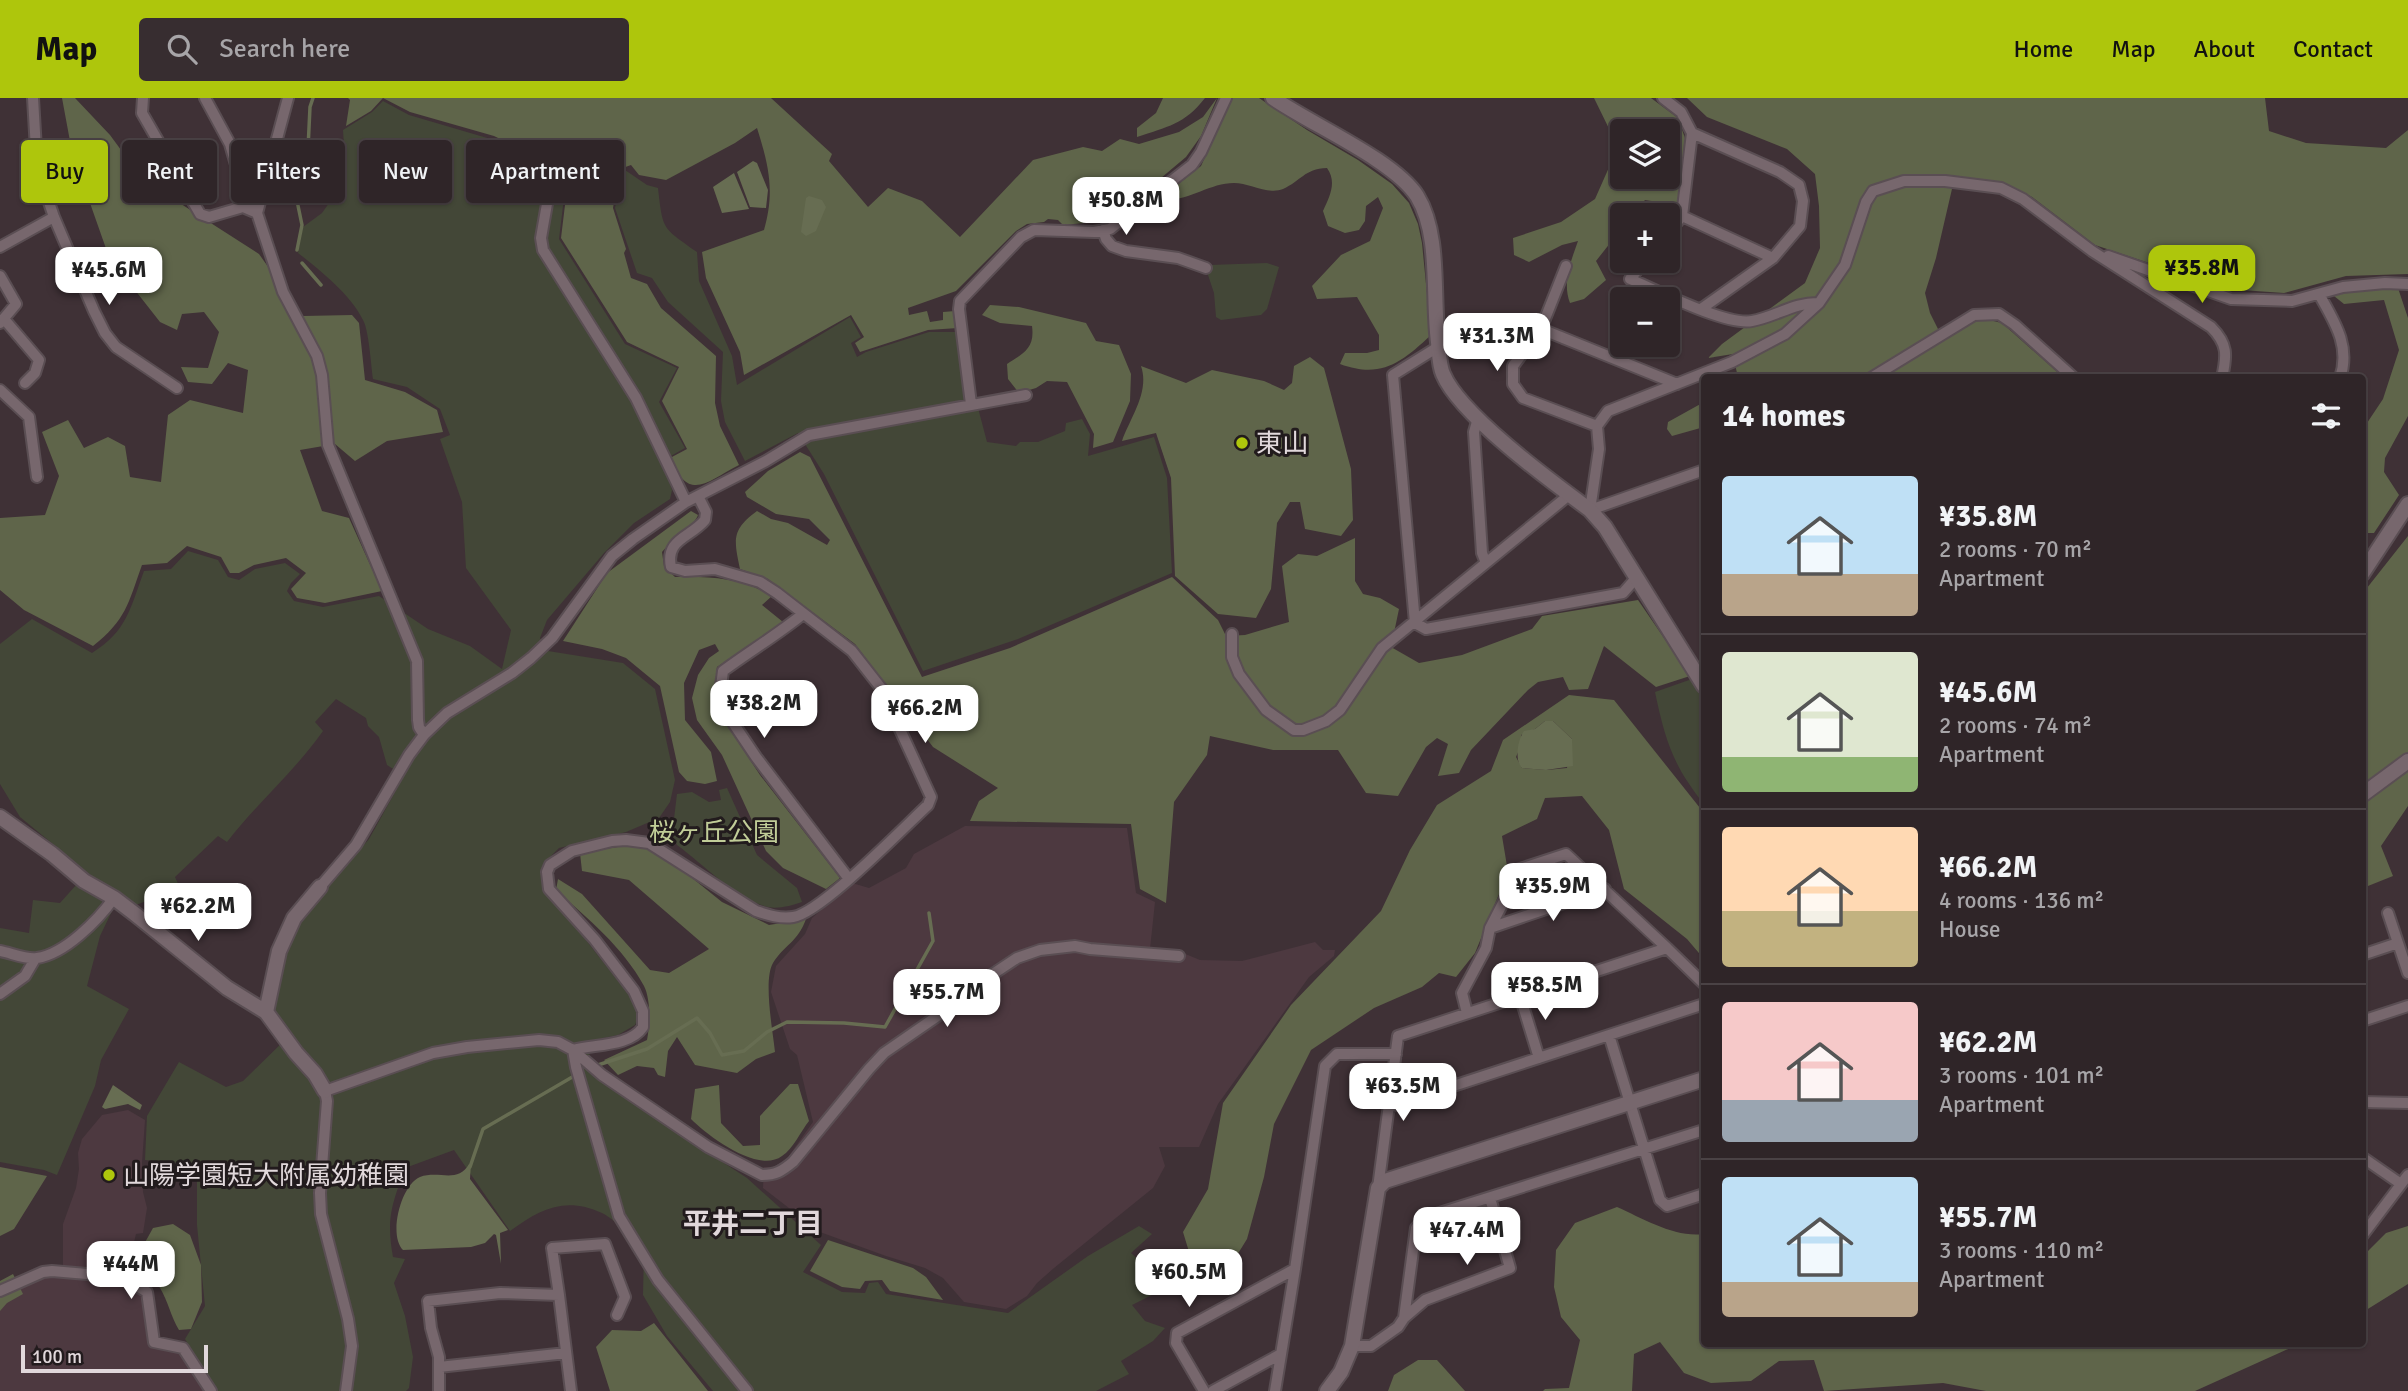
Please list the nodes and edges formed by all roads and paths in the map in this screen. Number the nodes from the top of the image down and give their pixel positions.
1 (33, 98) edge
2 (143, 98) edge
3 (205, 98) edge
4 (288, 98) edge
5 (1226, 98) edge
6 (1273, 98) edge
7 (1663, 98) edge
8 (1692, 133) junction
9 (547, 203) edge
10 (257, 213) junction
11 (1682, 216) junction
12 (54, 217) junction
13 (1680, 219) edge
14 (1103, 230) junction
15 (0, 247) edge
16 (2092, 251) junction
17 (1773, 258) junction
18 (1566, 266) dead end
19 (1206, 268) dead end
20 (1635, 273) edge
21 (0, 276) edge
22 (2408, 284) edge
23 (2319, 294) junction
24 (1819, 303) junction
25 (1700, 309) junction
26 (2, 321) edge
27 (1541, 329) junction
28 (1438, 347) junction
29 (1701, 374) edge
30 (1702, 374) edge
31 (1878, 374) edge
32 (2069, 374) edge
33 (2223, 374) edge
34 (2341, 374) edge
35 (25, 383) dead end
36 (1677, 384) junction
37 (177, 388) dead end
38 (0, 390) edge
39 (1026, 395) dead end
40 (971, 404) junction
41 (1478, 418) junction
42 (1597, 426) junction
43 (1701, 471) edge
44 (37, 477) dead end
45 (1569, 495) junction
46 (698, 496) junction
47 (686, 502) junction
48 (2408, 504) edge
49 (1590, 510) junction
50 (1486, 563) junction
51 (2366, 568) edge
52 (1637, 576) junction
53 (803, 614) junction
54 (1415, 623) junction
55 (1232, 635) dead end
56 (1701, 681) edge
57 (424, 735) junction
58 (2408, 761) edge
59 (2366, 792) edge
60 (0, 817) edge
61 (849, 879) junction
62 (320, 887) joint
63 (1605, 890) junction
64 (114, 898) junction
65 (2388, 913) dead end
66 (1490, 928) junction
67 (2398, 943) junction
68 (1667, 948) junction
69 (0, 951) edge
70 (2366, 954) edge
71 (1179, 956) dead end
72 (34, 959) junction
73 (2408, 974) edge
74 (1701, 981) edge
75 (0, 994) edge
76 (1520, 996) junction
77 (1701, 1005) edge
78 (2408, 1006) edge
79 (266, 1012) junction
80 (1467, 1013) junction
81 (2366, 1020) edge
82 (1609, 1035) junction
83 (573, 1050) junction
84 (1396, 1054) junction
85 (1539, 1058) junction
86 (1701, 1080) edge
87 (325, 1091) junction
88 (1630, 1102) junction
89 (2366, 1102) edge
90 (2408, 1103) edge
91 (1389, 1107) junction
92 (1701, 1131) edge
93 (1644, 1149) junction
94 (2366, 1159) edge
95 (2405, 1180) edge
96 (1378, 1188) junction
97 (1701, 1195) edge
98 (1490, 1198) junction
99 (2366, 1231) edge
100 (1296, 1269) junction
101 (0, 1291) edge
102 (559, 1295) junction
103 (617, 1315) dead end
104 (1404, 1318) junction
105 (1352, 1346) junction
106 (566, 1353) junction
107 (1281, 1354) junction
108 (439, 1367) junction
109 (211, 1391) edge
110 (346, 1391) edge
111 (439, 1391) edge
112 (571, 1391) edge
113 (747, 1391) edge
114 (1204, 1391) edge
115 (1213, 1391) edge
116 (1275, 1391) edge
117 (1327, 1391) edge

1 - 12 street
2 - 10 street
3 - 10 street
4 - 10 street
5 - 14 street
6 - 28 street
7 - 8 street
8 - 11 street
8 - 17 street
9 - 47 street
10 - 57 street
11 - 13 street
11 - 17 street
12 - 15 street
12 - 37 street
14 - 19 street
14 - 40 street
16 - 23 street
16 - 24 street
16 - 33 street
17 - 25 street
18 - 27 street
20 - 25 street
21 - 26 street
22 - 23 street
23 - 34 street
24 - 25 street
24 - 30 street
26 - 35 street
27 - 36 street
27 - 42 street
28 - 41 street
28 - 54 street
29 - 36 street
31 - 32 street
36 - 42 street
38 - 44 street
39 - 40 street
40 - 46 street
41 - 45 street
41 - 50 street
42 - 49 street
43 - 49 street
45 - 49 street
45 - 50 street
46 - 47 street
46 - 53 street
47 - 57 street
48 - 51 street
49 - 52 street
50 - 54 street
52 - 54 street
52 - 56 street
53 - 61 street
53 - 61 street
54 - 55 street
57 - 62 street
58 - 59 street
60 - 64 street
61 - 83 street
62 - 79 street
63 - 66 street
63 - 66 street
63 - 68 street
64 - 72 street
64 - 79 street
65 - 67 street
66 - 80 street
67 - 70 street
67 - 73 street
68 - 74 street
68 - 76 street
69 - 72 street
71 - 83 street
72 - 75 street
76 - 80 street
76 - 85 street
77 - 82 street
78 - 81 street
79 - 87 street
80 - 84 street
82 - 85 street
82 - 88 street
83 - 87 street
83 - 113 street
84 - 91 street
84 - 100 street
85 - 91 street
86 - 88 street
87 - 110 street
88 - 93 street
88 - 96 street
89 - 90 street
91 - 96 street
92 - 93 street
93 - 97 street
93 - 98 street
94 - 95 street
95 - 99 street
96 - 105 street
98 - 104 street
98 - 104 street
100 - 107 street
100 - 114 street
101 - 109 street
102 - 103 street
102 - 106 street
102 - 108 street
104 - 105 street
105 - 117 street
106 - 108 street
106 - 112 street
107 - 115 street
107 - 116 street
108 - 111 street

